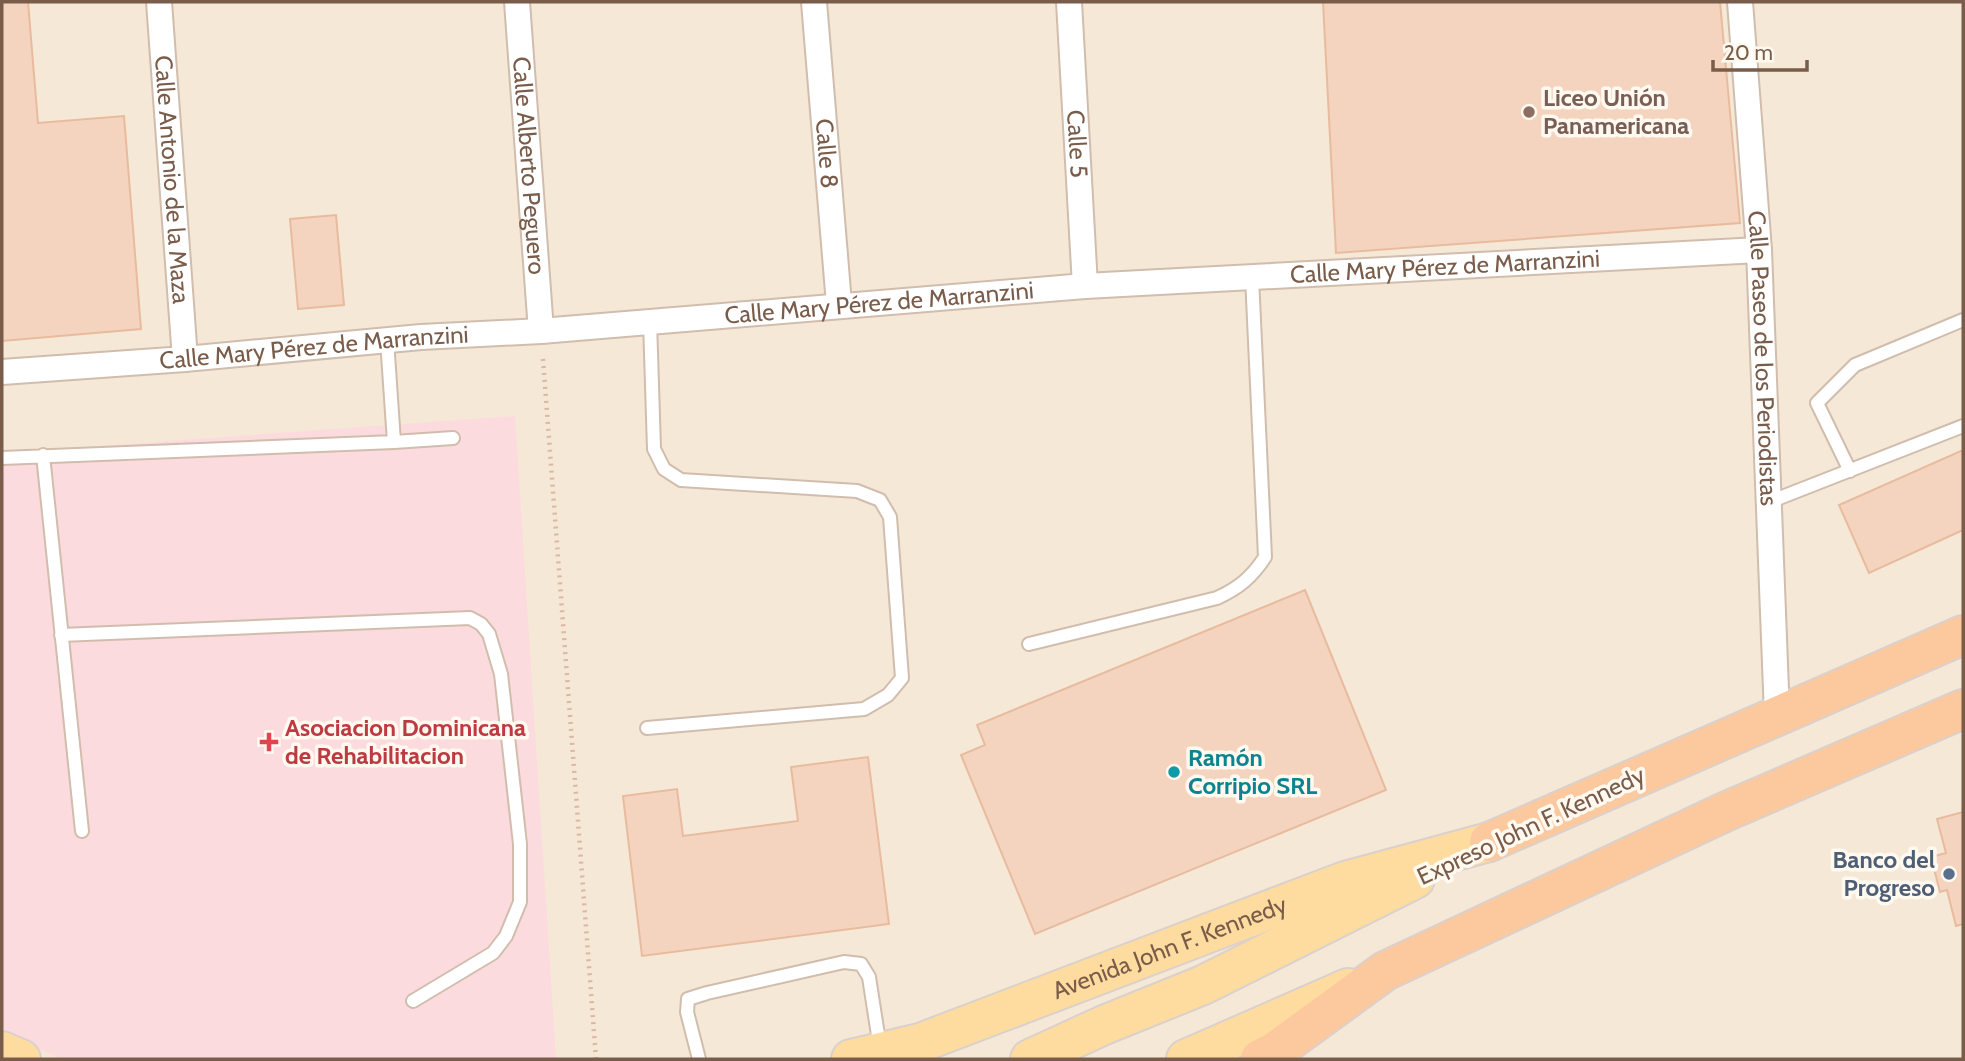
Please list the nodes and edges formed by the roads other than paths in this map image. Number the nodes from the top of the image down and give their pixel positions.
1 (159, 2) edge
2 (517, 2) edge
3 (814, 2) edge
4 (1069, 2) edge
5 (1740, 2) edge
6 (1759, 250) junction
7 (1252, 277) junction
8 (1085, 286) junction
9 (839, 304) junction
10 (1963, 320) edge
11 (650, 321) junction
12 (541, 331) junction
13 (387, 340) junction
14 (185, 359) junction
15 (2, 372) edge
16 (1963, 426) edge
17 (453, 438) dead end
18 (394, 442) junction
19 (43, 455) junction
20 (2, 458) edge
21 (1850, 471) junction
22 (1769, 502) junction
23 (61, 635) junction
24 (1963, 635) edge
25 (1029, 644) dead end
26 (1963, 709) edge
27 (1777, 716) junction
28 (647, 728) dead end
29 (82, 831) dead end
30 (1489, 842) junction
31 (1385, 971) junction
32 (413, 1001) dead end
33 (2, 1051) edge
34 (885, 1053) edge
35 (21, 1059) edge
36 (699, 1059) edge
37 (1030, 1059) edge
38 (1186, 1059) edge
39 (1260, 1059) edge

1 - 14 street, Calle Antonio de la Maza
2 - 12 street, Calle Alberto Peguero
3 - 9 street, Calle 8
4 - 8 street, Calle 5
5 - 6 street, Calle Paseo de los Periodistas
6 - 7 street, Calle Mary Pérez de Marranzini
6 - 22 street, Calle Paseo de los Periodistas
7 - 8 street, Calle Mary Pérez de Marranzini
7 - 25 lane
8 - 9 street, Calle Mary Pérez de Marranzini
9 - 11 street, Calle Mary Pérez de Marranzini
10 - 21 lane
11 - 12 street, Calle Mary Pérez de Marranzini
11 - 28 lane
12 - 13 street, Calle Mary Pérez de Marranzini
13 - 14 street, Calle Mary Pérez de Marranzini
13 - 18 lane
14 - 15 street, Calle Mary Pérez de Marranzini
16 - 21 lane
17 - 18 lane
18 - 19 lane
19 - 20 lane
19 - 23 lane
21 - 22 lane
22 - 27 street, Calle Paseo de los Periodistas
23 - 29 lane
23 - 32 lane
24 - 27 highway, Expreso John F. Kennedy
26 - 31 highway
27 - 30 highway, Expreso John F. Kennedy
30 - 34 main road, Avenida John F. Kennedy
30 - 37 main road, Expreso John F. Kennedy
31 - 38 main road
31 - 39 highway
33 - 35 main road
34 - 36 lane

